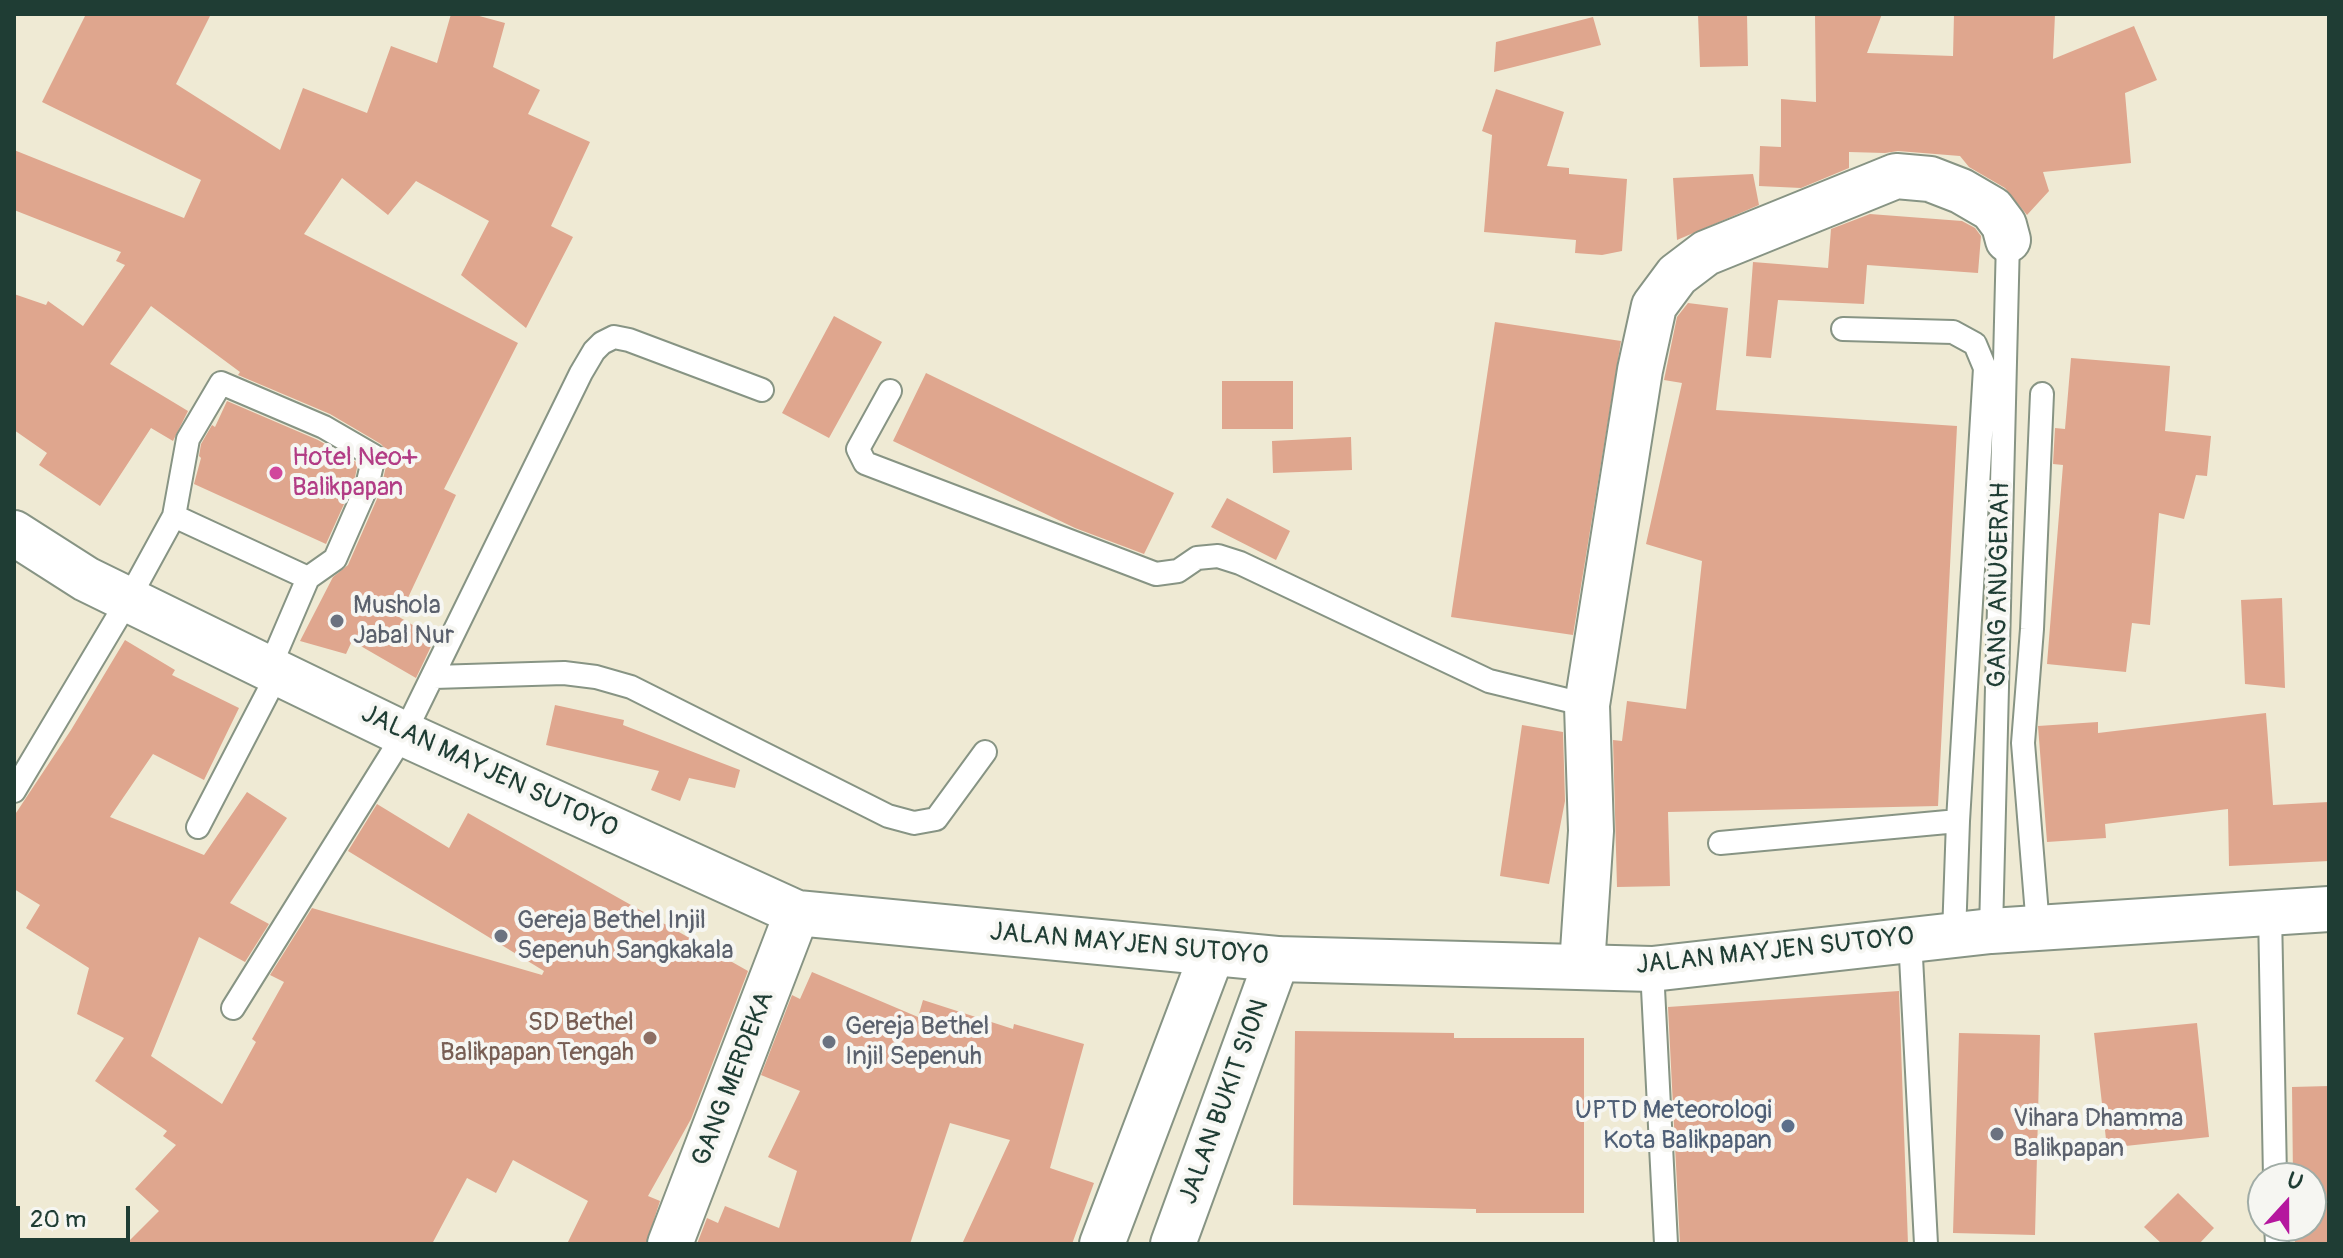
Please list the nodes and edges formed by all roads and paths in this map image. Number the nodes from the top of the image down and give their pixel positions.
1 (2008, 240) joint
2 (1843, 329) dead end
3 (762, 390) dead end
4 (890, 391) dead end
5 (2042, 394) dead end
6 (174, 516) junction
7 (14, 533) edge
8 (308, 578) junction
9 (128, 600) junction
10 (274, 671) junction
11 (434, 677) junction
12 (1587, 705) junction
13 (404, 734) junction
14 (985, 752) dead end
15 (14, 791) edge
16 (1958, 821) junction
17 (198, 827) dead end
18 (1720, 843) dead end
19 (2329, 909) edge
20 (2270, 912) junction
21 (797, 913) junction
22 (2038, 927) junction
23 (1972, 933) junction
24 (1910, 938) junction
25 (1212, 954) junction
26 (1277, 959) junction
27 (1582, 966) junction
28 (1652, 969) junction
29 (233, 1008) dead end
30 (2275, 1162) edge
31 (670, 1244) edge
32 (1102, 1244) edge
33 (1173, 1244) edge
34 (1666, 1244) edge
35 (1926, 1244) edge

1 - 12 main road
1 - 23 lane, GANG ANUGERAH
2 - 16 lane
3 - 11 lane
4 - 12 lane
5 - 22 lane
6 - 8 lane
6 - 8 lane
6 - 9 lane
7 - 9 main road, JALAN MAYJEN SUTOYO
8 - 10 lane
9 - 10 main road, JALAN MAYJEN SUTOYO
9 - 15 lane
10 - 13 main road, JALAN MAYJEN SUTOYO
10 - 17 lane
11 - 13 lane
11 - 14 lane
12 - 27 main road
13 - 21 main road, JALAN MAYJEN SUTOYO
13 - 29 lane
16 - 18 lane
16 - 23 lane
19 - 20 main road, JALAN MAYJEN SUTOYO
20 - 22 main road, JALAN MAYJEN SUTOYO
20 - 30 lane
21 - 25 main road, JALAN MAYJEN SUTOYO
21 - 31 main road, GANG MERDEKA
22 - 23 main road, JALAN MAYJEN SUTOYO
23 - 24 main road, JALAN MAYJEN SUTOYO
24 - 28 main road, JALAN MAYJEN SUTOYO
24 - 35 lane
25 - 26 main road, JALAN MAYJEN SUTOYO
25 - 32 main road
26 - 27 main road, JALAN MAYJEN SUTOYO
26 - 33 main road, JALAN BUKIT SION
27 - 28 main road, JALAN MAYJEN SUTOYO
28 - 34 lane

